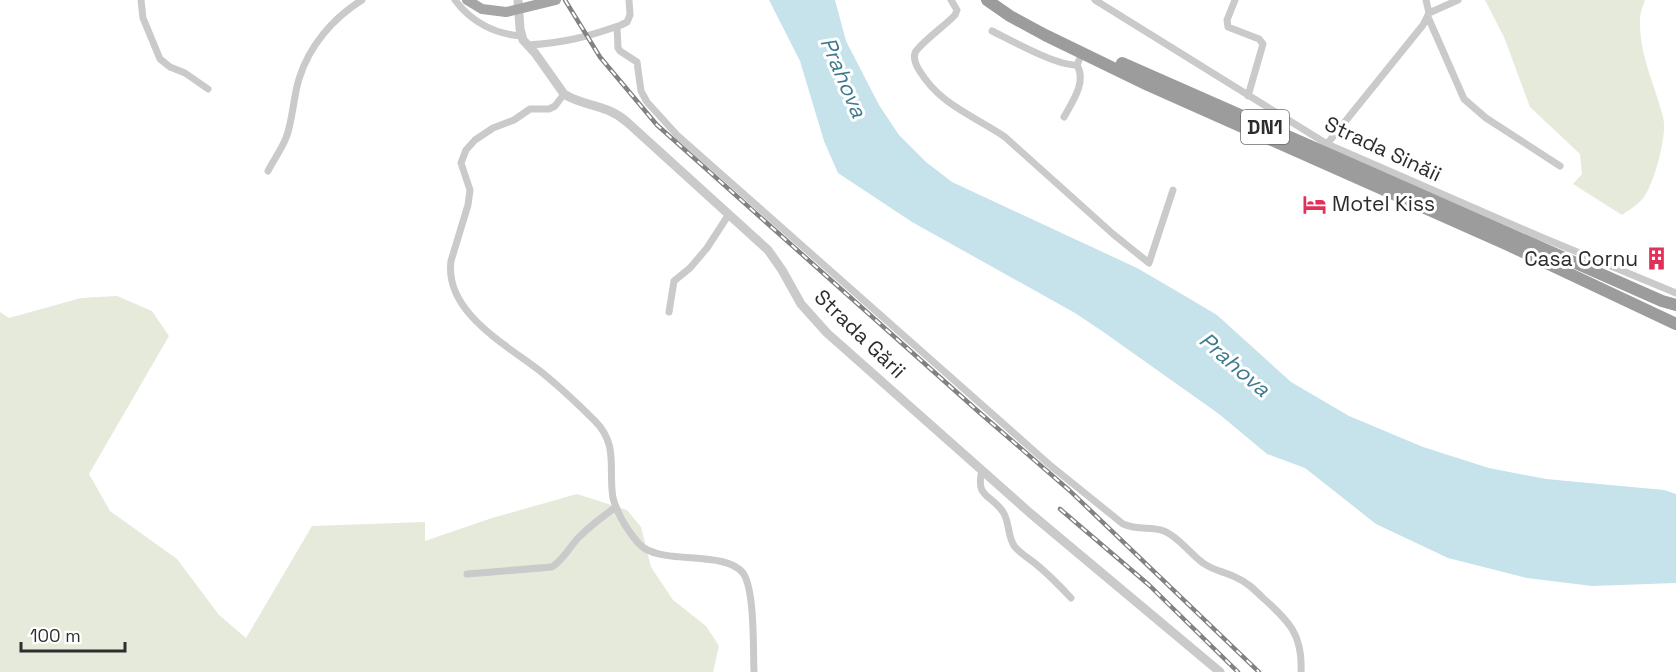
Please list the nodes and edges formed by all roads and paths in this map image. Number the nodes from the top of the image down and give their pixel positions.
1 (141, 0) edge
2 (362, 0) edge
3 (455, 0) edge
4 (467, 0) edge
5 (518, 0) edge
6 (556, 0) edge
7 (629, 0) edge
8 (951, 0) edge
9 (987, 0) edge
10 (1002, 0) edge
11 (1095, 0) edge
12 (1235, 0) edge
13 (1426, 0) edge
14 (1458, 0) edge
15 (1428, 15) junction
16 (617, 27) junction
17 (992, 31) dead end
18 (521, 36) junction
19 (527, 45) junction
20 (1080, 59) junction
21 (208, 89) dead end
22 (564, 94) junction
23 (1248, 96) junction
24 (1064, 117) dead end
25 (1327, 144) junction
26 (1560, 166) dead end
27 (268, 171) dead end
28 (1173, 190) dead end
29 (729, 214) junction
30 (1573, 274) junction
31 (1676, 293) edge
32 (1676, 305) edge
33 (669, 312) dead end
34 (1676, 315) edge
35 (1676, 324) edge
36 (982, 470) junction
37 (616, 507) junction
38 (467, 574) dead end
39 (1071, 598) dead end
40 (754, 672) edge
41 (1220, 672) edge
42 (1301, 672) edge

1 - 21 street
2 - 27 street
3 - 18 street
4 - 6 main road, bridge
5 - 18 street
7 - 16 street
8 - 28 street
9 - 20 highway, DN1
10 - 32 highway, DN1
11 - 23 street, Strada Sinăii
12 - 23 street
13 - 15 street
14 - 15 street
15 - 25 street
15 - 26 street
16 - 19 street
16 - 42 street
17 - 20 street
18 - 19 street
19 - 22 street
20 - 24 street
20 - 30 highway, DN1
22 - 29 street, Strada Gării
22 - 37 street
23 - 25 street, Strada Sinăii
25 - 31 street, Strada Sinăii
29 - 33 street
29 - 36 street, Strada Gării
30 - 34 highway, DN1
30 - 35 highway, DN1
36 - 39 street
36 - 41 street, Strada Gării
37 - 38 street
37 - 40 street

